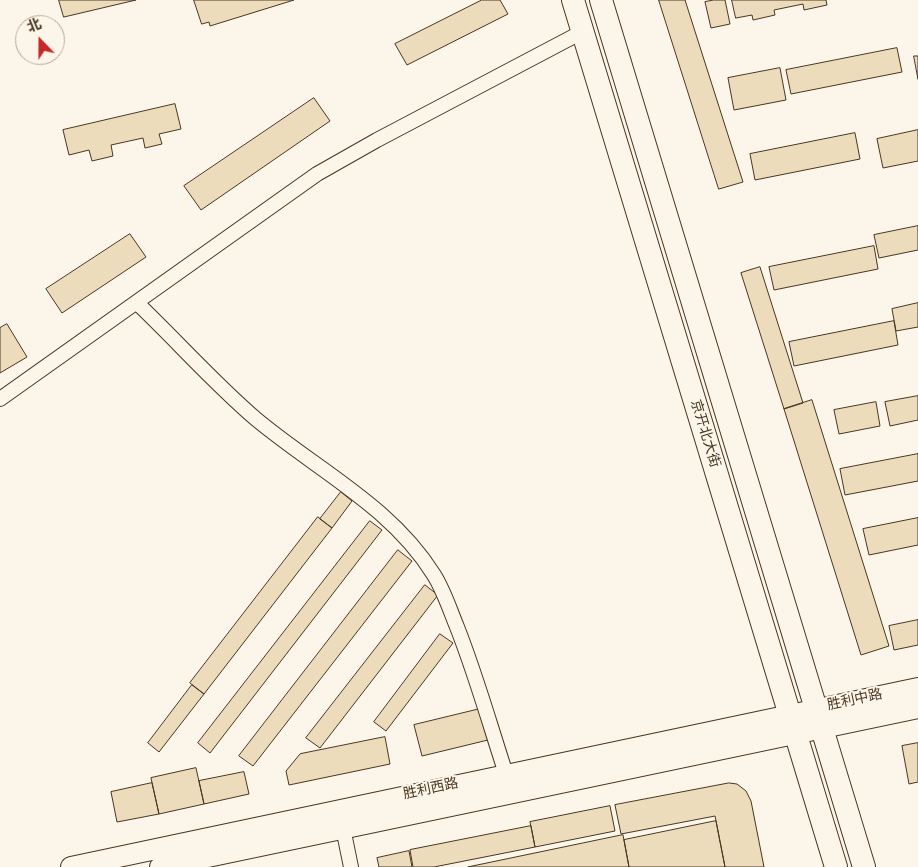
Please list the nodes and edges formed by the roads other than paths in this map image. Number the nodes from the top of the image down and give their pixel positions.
1 (573, 0) edge
2 (601, 0) edge
3 (582, 32) junction
4 (137, 302) junction
5 (0, 399) edge
6 (918, 688) edge
7 (918, 708) edge
8 (820, 718) junction
9 (794, 723) junction
10 (506, 774) junction
11 (342, 828) junction
12 (71, 867) edge
13 (160, 867) edge
14 (351, 867) edge
15 (836, 867) edge
16 (864, 867) edge

1 - 3 main road, 京开北大街
2 - 8 main road, 京开北大街
3 - 4 street
3 - 9 main road, 京开北大街
4 - 5 street
4 - 10 street
6 - 8 street, 胜利中路
7 - 8 street, 胜利中路
8 - 9 street, 胜利中路
8 - 16 main road, 京开北大街
9 - 10 street, 胜利西路
9 - 11 street, 胜利西路
9 - 15 main road, 京开北大街
10 - 12 street, 胜利西路
11 - 13 street, 胜利西路
11 - 14 street

